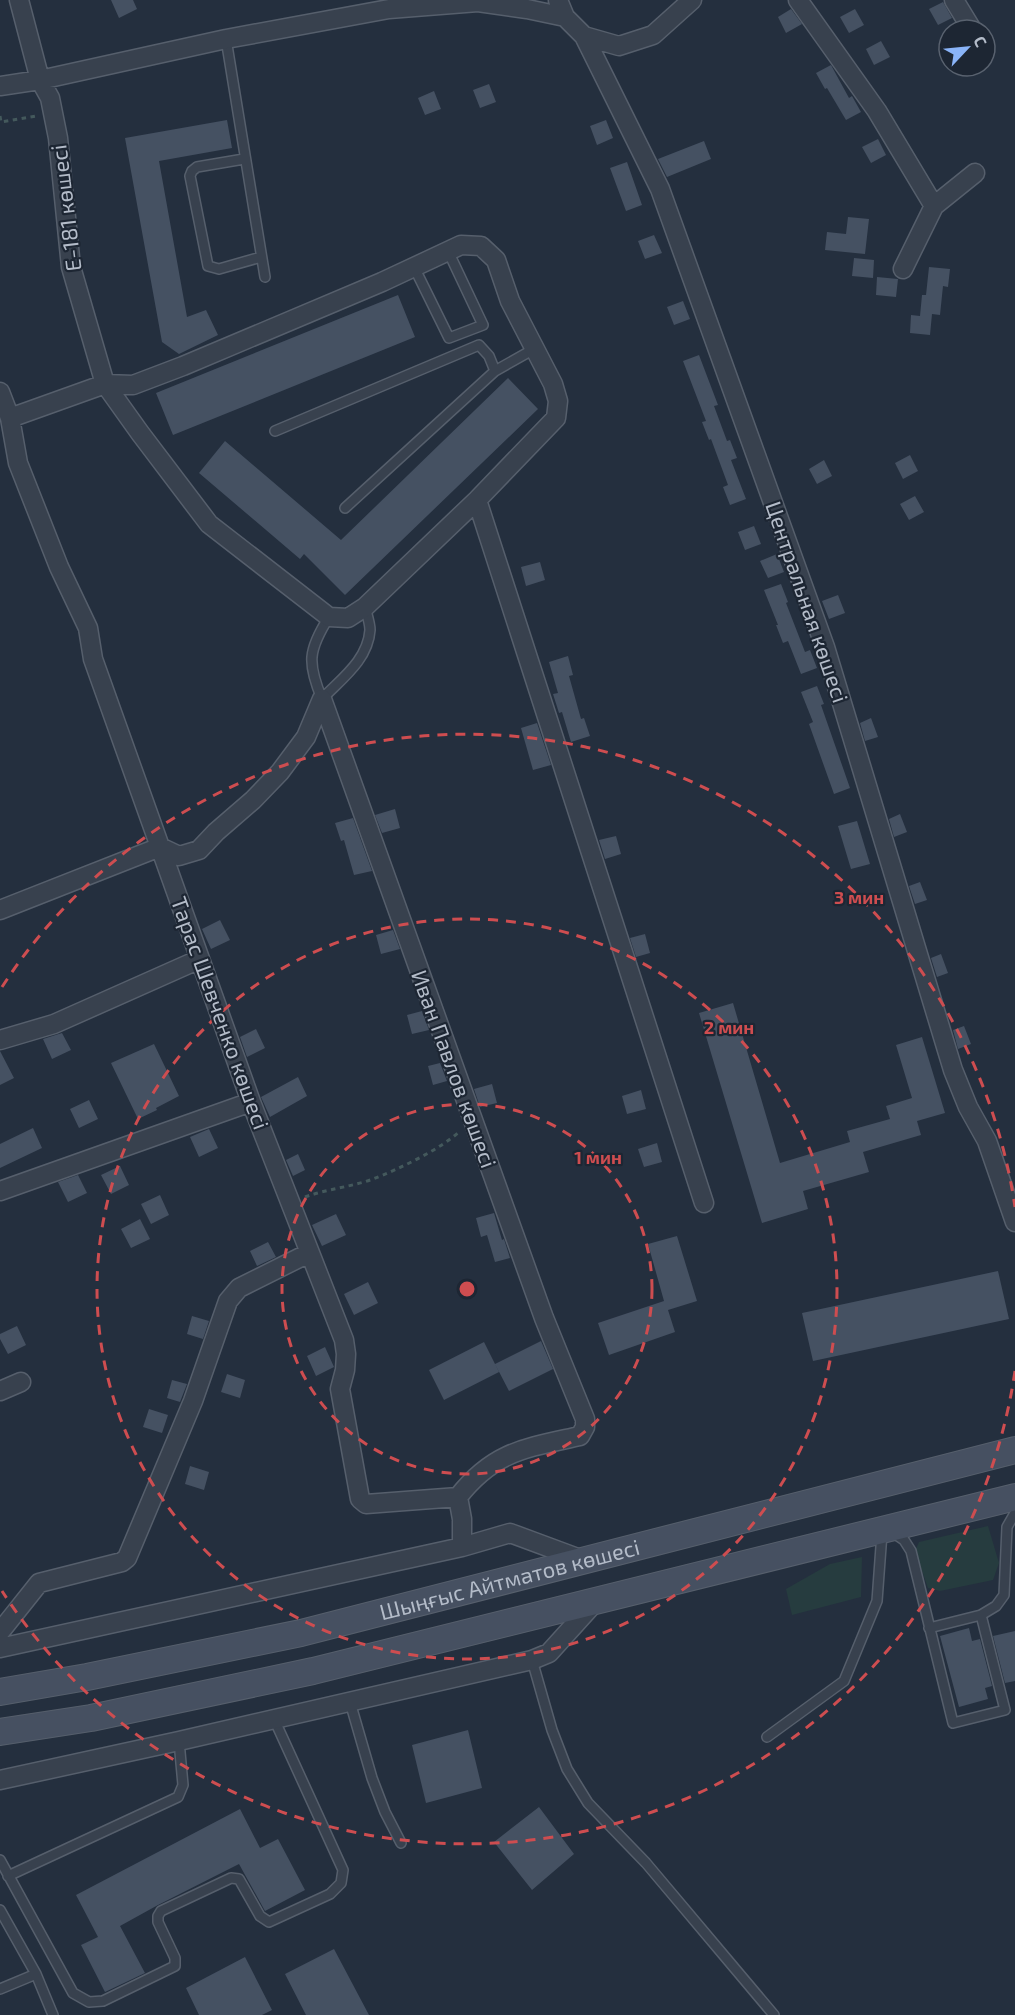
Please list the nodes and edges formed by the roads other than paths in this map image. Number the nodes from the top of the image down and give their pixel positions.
1 (19, 0) edge
2 (558, 0) edge
3 (692, 0) edge
4 (798, 0) edge
5 (954, 0) edge
6 (386, 5) edge
7 (565, 17) junction
8 (965, 18) edge
9 (584, 36) junction
10 (226, 39) junction
11 (40, 80) junction
12 (0, 86) edge
13 (244, 159) junction
14 (975, 173) dead end
15 (934, 206) junction
16 (448, 251) junction
17 (261, 257) junction
18 (414, 267) junction
19 (903, 269) dead end
20 (265, 278) dead end
21 (534, 349) junction
22 (495, 371) junction
23 (105, 384) junction
24 (0, 392) edge
25 (10, 418) junction
26 (275, 431) dead end
27 (477, 500) junction
28 (345, 508) dead end
29 (365, 607) junction
30 (329, 617) junction
31 (322, 699) junction
32 (160, 848) junction
33 (0, 909) edge
34 (200, 959) junction
35 (0, 1040) edge
36 (251, 1102) junction
37 (0, 1191) edge
38 (704, 1203) dead end
39 (1015, 1222) edge
40 (309, 1252) junction
41 (21, 1382) dead end
42 (0, 1391) edge
43 (1015, 1450) edge
44 (458, 1497) junction
45 (1015, 1497) edge
46 (1015, 1513) edge
47 (882, 1529) junction
48 (462, 1547) junction
49 (583, 1560) junction
50 (597, 1600) junction
51 (981, 1615) junction
52 (4, 1624) edge
53 (929, 1628) junction
54 (0, 1648) edge
55 (532, 1660) junction
56 (0, 1692) edge
57 (350, 1702) junction
58 (274, 1719) junction
59 (0, 1732) edge
60 (767, 1737) dead end
61 (179, 1741) junction
62 (0, 1780) edge
63 (401, 1842) dead end
64 (0, 1860) edge
65 (8, 1876) junction
66 (0, 1910) edge
67 (36, 1974) junction
68 (0, 1989) edge
69 (53, 2015) edge
70 (774, 2015) edge

1 - 11 street, Е-181 көшесі
2 - 7 street, Центральная көшесі
3 - 9 street
4 - 15 street
5 - 8 street
6 - 7 street
6 - 10 street
7 - 9 street, Центральная көшесі
9 - 39 street, Центральная көшесі
10 - 11 street
10 - 13 lane
11 - 12 street
11 - 23 street, Е-181 көшесі
13 - 17 lane
13 - 17 lane
14 - 15 street
15 - 19 street
16 - 18 street
16 - 18 lane
16 - 21 street
17 - 20 lane
18 - 23 street
21 - 22 lane
21 - 27 street
22 - 26 lane
22 - 28 lane
23 - 25 street
23 - 30 street, Е-181 көшесі
24 - 25 street, Тарас Шевченко көшесі
25 - 32 street, Тарас Шевченко көшесі
27 - 29 street
27 - 38 street
29 - 30 street
29 - 31 lane
30 - 31 lane
31 - 32 street
31 - 44 street, Иван Павлов көшесі
32 - 33 street
32 - 34 street, Тарас Шевченко көшесі
34 - 35 street
34 - 36 street, Тарас Шевченко көшесі
36 - 37 street
36 - 40 street, Тарас Шевченко көшесі
40 - 44 street, Тарас Шевченко көшесі
40 - 52 street
41 - 42 street
43 - 49 main road, Шыңғыс Айтматов көшесі
44 - 48 street
45 - 47 main road, Шыңғыс Айтматов көшесі
46 - 51 lane
47 - 50 main road, Шыңғыс Айтматов көшесі
47 - 53 lane
47 - 60 lane
48 - 49 street
48 - 54 street
49 - 56 main road, Шыңғыс Айтматов көшесі
50 - 55 street
50 - 59 main road, Шыңғыс Айтматов көшесі
51 - 53 lane
51 - 53 lane
55 - 57 street
55 - 70 lane
57 - 58 street
57 - 63 lane
58 - 61 street
58 - 65 lane
61 - 62 street
61 - 65 lane
64 - 65 lane
66 - 67 lane
67 - 68 lane
67 - 69 lane

